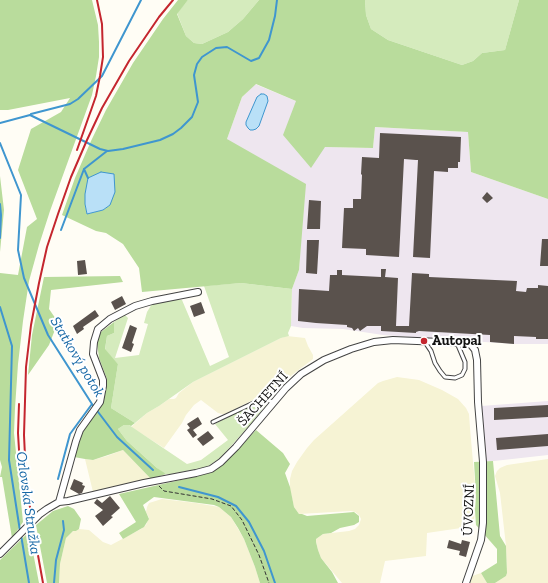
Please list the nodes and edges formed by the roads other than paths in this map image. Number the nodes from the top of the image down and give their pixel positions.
1 (198, 292) dead end
2 (424, 341) junction
3 (457, 343) junction
4 (274, 402) junction
5 (214, 422) dead end
6 (480, 436) joint
7 (59, 502) junction
8 (1, 552) edge
9 (466, 583) edge

1 - 7 street
2 - 3 street, ŠACHETNÍ
2 - 3 lane
2 - 4 street, ŠACHETNÍ
3 - 6 street, ŠACHETNÍ
4 - 5 lane
4 - 7 street, ŠACHETNÍ
6 - 9 street, ÚVOZNÍ
7 - 8 street, ŠACHETNÍ

